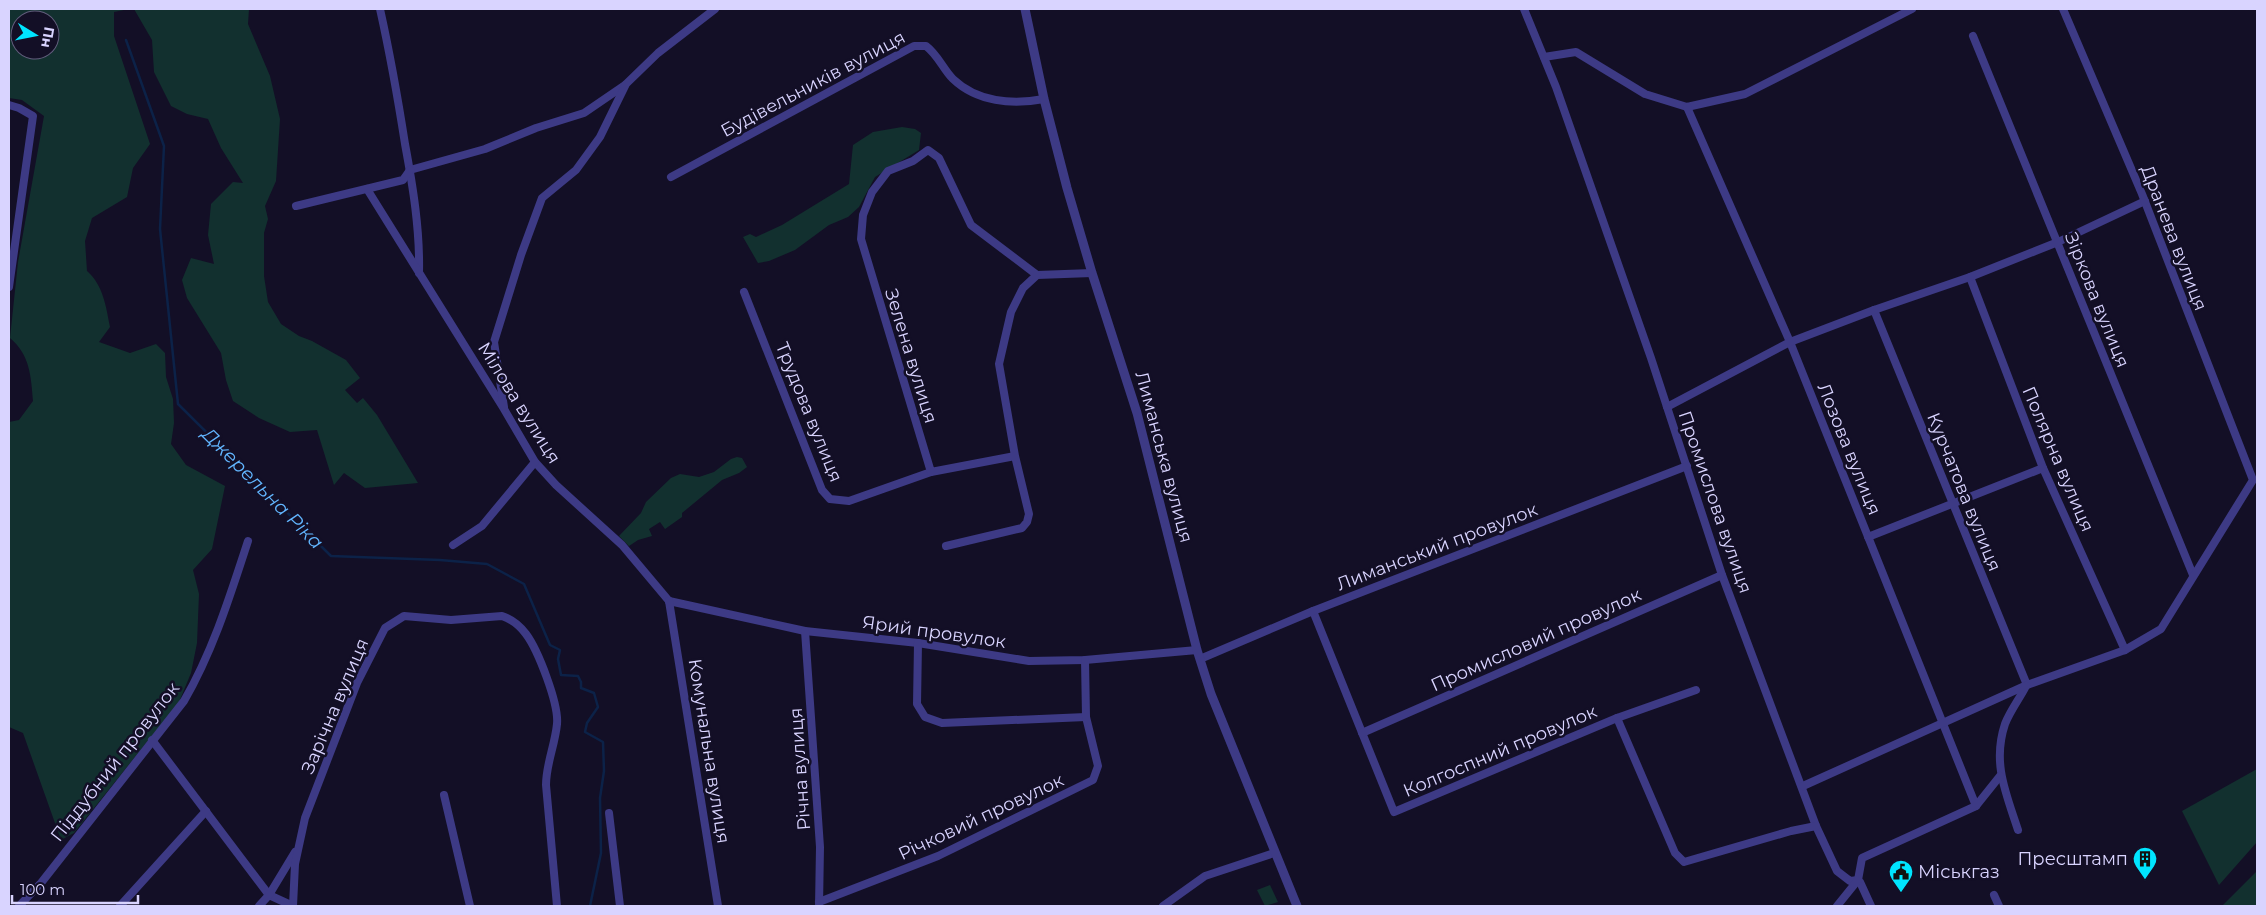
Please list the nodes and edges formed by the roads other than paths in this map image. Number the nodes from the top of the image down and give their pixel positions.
1 (380, 9) edge
2 (715, 9) edge
3 (1025, 9) edge
4 (1524, 9) edge
5 (1912, 9) edge
6 (2063, 9) edge
7 (1973, 36) dead end
8 (1544, 57) junction
9 (626, 84) junction
10 (1044, 100) junction
11 (9, 105) edge
12 (1687, 107) junction
13 (410, 170) junction
14 (672, 177) dead end
15 (366, 189) junction
16 (2145, 201) junction
17 (296, 206) dead end
18 (2058, 242) junction
19 (419, 274) junction
20 (1092, 274) junction
21 (1037, 275) junction
22 (1970, 277) junction
23 (9, 287) edge
24 (744, 292) dead end
25 (1874, 310) junction
26 (1790, 342) junction
27 (1667, 407) junction
28 (504, 409) junction
29 (1016, 456) junction
30 (535, 462) junction
31 (1687, 466) junction
32 (2043, 468) junction
33 (931, 472) junction
34 (1952, 503) junction
35 (1868, 537) junction
36 (248, 541) dead end
37 (453, 545) dead end
38 (946, 546) dead end
39 (1722, 574) junction
40 (2193, 575) junction
41 (669, 601) junction
42 (1313, 611) junction
43 (805, 631) junction
44 (918, 643) junction
45 (2125, 650) junction
46 (1198, 654) junction
47 (1086, 660) junction
48 (2027, 686) junction
49 (1696, 690) dead end
50 (1086, 717) junction
51 (1617, 718) junction
52 (1943, 722) junction
53 (1362, 733) junction
54 (152, 740) junction
55 (2000, 776) junction
56 (1803, 786) junction
57 (444, 795) dead end
58 (1976, 806) junction
59 (206, 810) junction
60 (608, 813) dead end
61 (1816, 826) junction
62 (2018, 830) dead end
63 (299, 845) junction
64 (1274, 853) junction
65 (1858, 880) junction
66 (269, 895) junction
67 (1994, 895) dead end
68 (819, 904) edge
69 (19, 906) edge
70 (120, 906) edge
71 (259, 906) edge
72 (293, 906) edge
73 (470, 906) edge
74 (558, 906) edge
75 (620, 906) edge
76 (718, 906) edge
77 (1163, 906) edge
78 (1296, 906) edge
79 (1837, 906) edge
80 (1871, 906) edge
81 (1999, 906) edge

1 - 13 street
2 - 9 street
3 - 10 street, Лиманська вулиця
4 - 8 street, Промислова вулиця
5 - 12 street
6 - 16 street, Дранева вулиця
7 - 18 street, Зіркова вулиця
8 - 12 street
8 - 27 street, Промислова вулиця
9 - 13 street
9 - 28 street
10 - 14 street, Будівельників вулиця
10 - 20 street, Лиманська вулиця
11 - 23 street
12 - 26 street, Лозова вулиця
13 - 15 street
13 - 19 street
15 - 17 street
15 - 19 street, Мілова вулиця
16 - 18 street
16 - 40 street, Дранева вулиця
18 - 22 street
18 - 40 street, Зіркова вулиця
19 - 28 street, Мілова вулиця
20 - 21 street
20 - 46 street, Лиманська вулиця
21 - 29 street
21 - 33 street, Зелена вулиця
22 - 25 street
22 - 32 street, Полярна вулиця
24 - 33 street, Трудова вулиця
25 - 26 street
25 - 34 street, Курчатова вулиця
26 - 27 street
26 - 35 street, Лозова вулиця
27 - 31 street, Промислова вулиця
28 - 30 street, Мілова вулиця
29 - 33 street
29 - 38 street
30 - 37 street
30 - 41 street, Мілова вулиця
31 - 39 street, Промислова вулиця
31 - 42 street, Лиманський провулок
32 - 34 street
32 - 45 street, Полярна вулиця
34 - 35 street
34 - 48 street, Курчатова вулиця
35 - 52 street, Лозова вулиця
36 - 54 street, Піддубний провулок
39 - 53 street, Промисловий провулок
39 - 56 street, Промислова вулиця
40 - 45 street
41 - 43 street, Ярий провулок
41 - 76 street, Комунальна вулиця
42 - 46 street, Лиманський провулок
42 - 53 street
43 - 44 street, Ярий провулок
43 - 68 street, Річна вулиця
44 - 47 street, Ярий провулок
44 - 50 street
45 - 48 street
46 - 47 street, Ярий провулок
46 - 64 street, Лиманська вулиця
47 - 50 street, Річковий провулок
48 - 52 street
48 - 55 street
49 - 51 street, Колгоспний провулок
50 - 68 street, Річковий провулок
51 - 53 street, Колгоспний провулок
51 - 61 street, Колгоспний провулок
52 - 56 street
52 - 58 street, Лозова вулиця
54 - 59 street
54 - 69 street, Піддубний провулок
55 - 58 street
55 - 62 street
56 - 61 street, Промислова вулиця
57 - 73 street
58 - 65 street
59 - 66 street
59 - 70 street
60 - 75 street
61 - 65 street, Промислова вулиця
63 - 66 street
63 - 72 street, Зарічна вулиця
63 - 74 street, Зарічна вулиця
64 - 77 street
64 - 78 street, Лиманська вулиця
65 - 79 street
65 - 80 street
66 - 71 street
66 - 72 street
67 - 81 street

